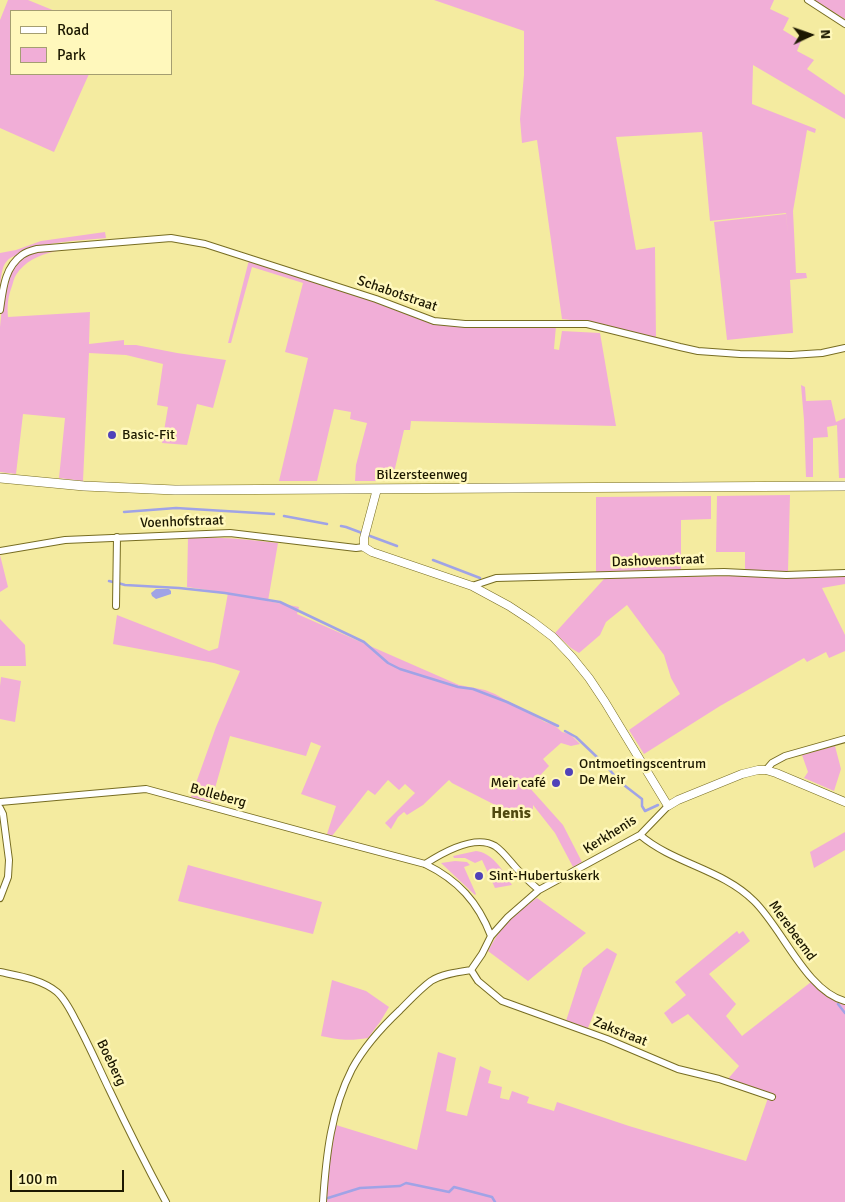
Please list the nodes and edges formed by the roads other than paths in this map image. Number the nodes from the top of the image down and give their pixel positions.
1 (808, 0) edge
2 (845, 24) edge
3 (0, 310) edge
4 (845, 348) edge
5 (0, 478) edge
6 (845, 486) edge
7 (377, 489) junction
8 (117, 537) junction
9 (364, 547) junction
10 (0, 551) edge
11 (845, 573) edge
12 (472, 586) junction
13 (116, 606) dead end
14 (845, 739) edge
15 (766, 770) junction
16 (0, 802) edge
17 (845, 802) edge
18 (668, 806) junction
19 (0, 808) edge
20 (640, 835) junction
21 (426, 864) junction
22 (539, 890) junction
23 (0, 898) edge
24 (491, 936) junction
25 (471, 970) junction
26 (0, 972) edge
27 (845, 1001) edge
28 (772, 1097) dead end
29 (166, 1202) edge
30 (323, 1202) edge

1 - 2 street
3 - 4 street, Schabotstraat
5 - 7 main road, Bilzersteenweg
6 - 7 main road, Bilzersteenweg
7 - 9 street
8 - 9 street, Voenhofstraat
8 - 10 street, Voenhofstraat
8 - 13 street
9 - 12 street
11 - 12 street, Dashovenstraat
12 - 18 street
14 - 15 street
15 - 17 street, Kerkhenis
15 - 18 street, Kerkhenis
16 - 21 street, Bolleberg
18 - 20 street, Kerkhenis
19 - 23 street
20 - 22 street, Kerkhenis
20 - 27 street, Merebeemd
21 - 22 street
21 - 24 street, Bolleberg
22 - 24 street, Kerkhenis
24 - 25 street, Kerkhenis
25 - 28 street, Zakstraat
25 - 30 street
26 - 29 street, Boeberg

